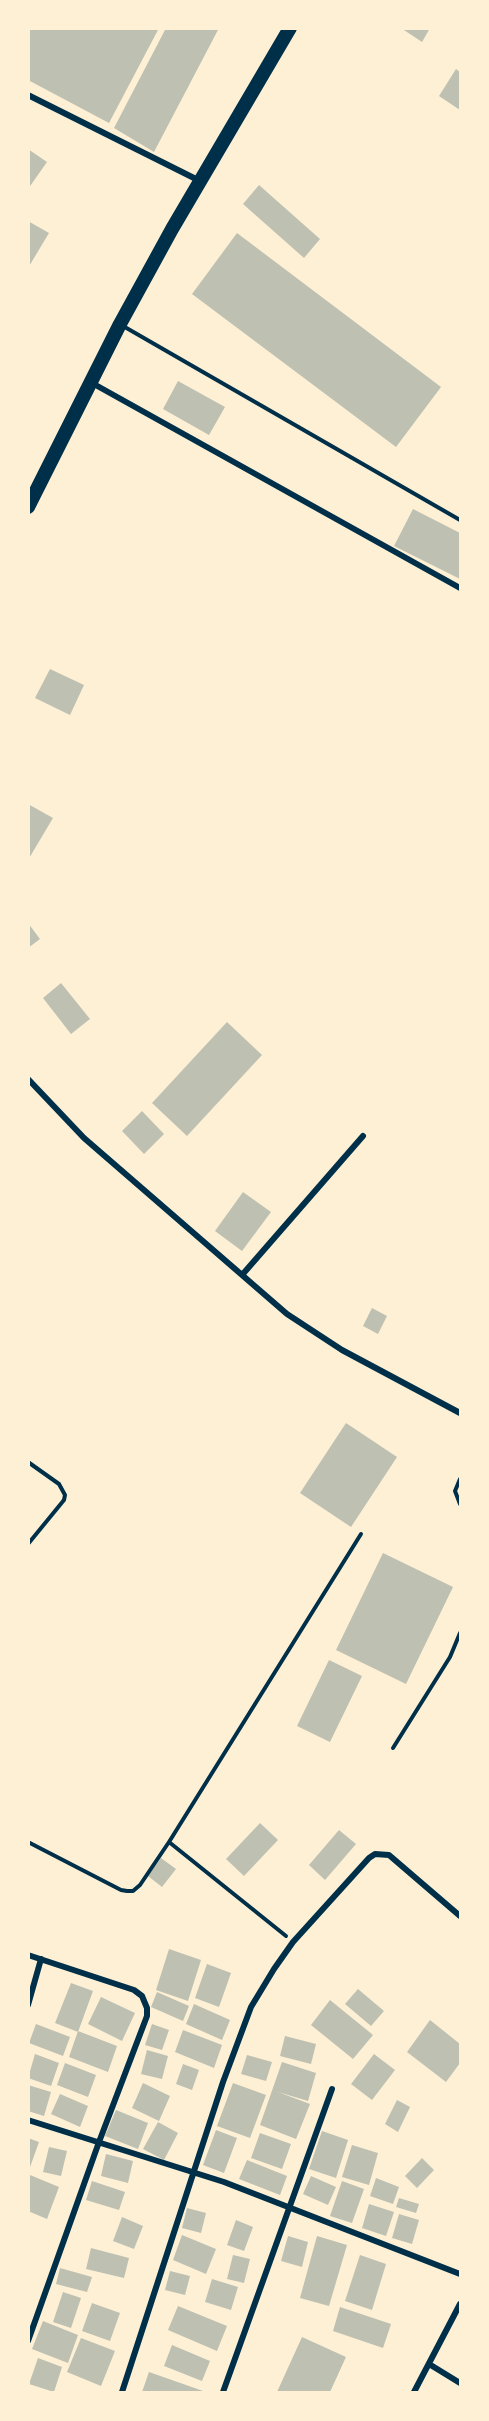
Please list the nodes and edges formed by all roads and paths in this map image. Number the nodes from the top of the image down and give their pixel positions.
1 (290, 28) edge
2 (28, 95) edge
3 (201, 181) junction
4 (120, 324) junction
5 (92, 383) junction
6 (28, 507) edge
7 (460, 520) edge
8 (460, 588) edge
9 (28, 1079) edge
10 (363, 1136) dead end
11 (242, 1275) junction
12 (460, 1413) edge
13 (28, 1462) edge
14 (460, 1479) edge
15 (460, 1503) edge
16 (361, 1534) dead end
17 (28, 1544) edge
18 (460, 1633) edge
19 (393, 1748) dead end
20 (28, 1842) edge
21 (169, 1842) junction
22 (460, 1916) edge
23 (293, 1942) junction
24 (28, 1954) edge
25 (41, 1959) junction
26 (28, 2005) edge
27 (332, 2089) dead end
28 (28, 2120) edge
29 (99, 2142) junction
30 (192, 2173) junction
31 (290, 2206) junction
32 (460, 2274) edge
33 (460, 2304) edge
34 (28, 2342) edge
35 (429, 2364) junction
36 (460, 2383) edge
37 (122, 2392) edge
38 (224, 2392) edge
39 (414, 2392) edge

1 - 3 highway
2 - 3 street
3 - 4 highway
4 - 5 highway
4 - 7 lane
5 - 6 highway
5 - 8 street
9 - 11 street
10 - 11 street
11 - 12 street
13 - 17 lane
14 - 15 lane
16 - 21 path
18 - 19 lane
20 - 21 path
21 - 23 path
22 - 23 street
23 - 30 street
24 - 25 street
25 - 26 street
25 - 29 street
27 - 31 street
28 - 29 street
29 - 30 street
29 - 34 street
30 - 31 street
30 - 37 street
31 - 32 street
31 - 38 street
33 - 35 street
35 - 36 street
35 - 39 street

